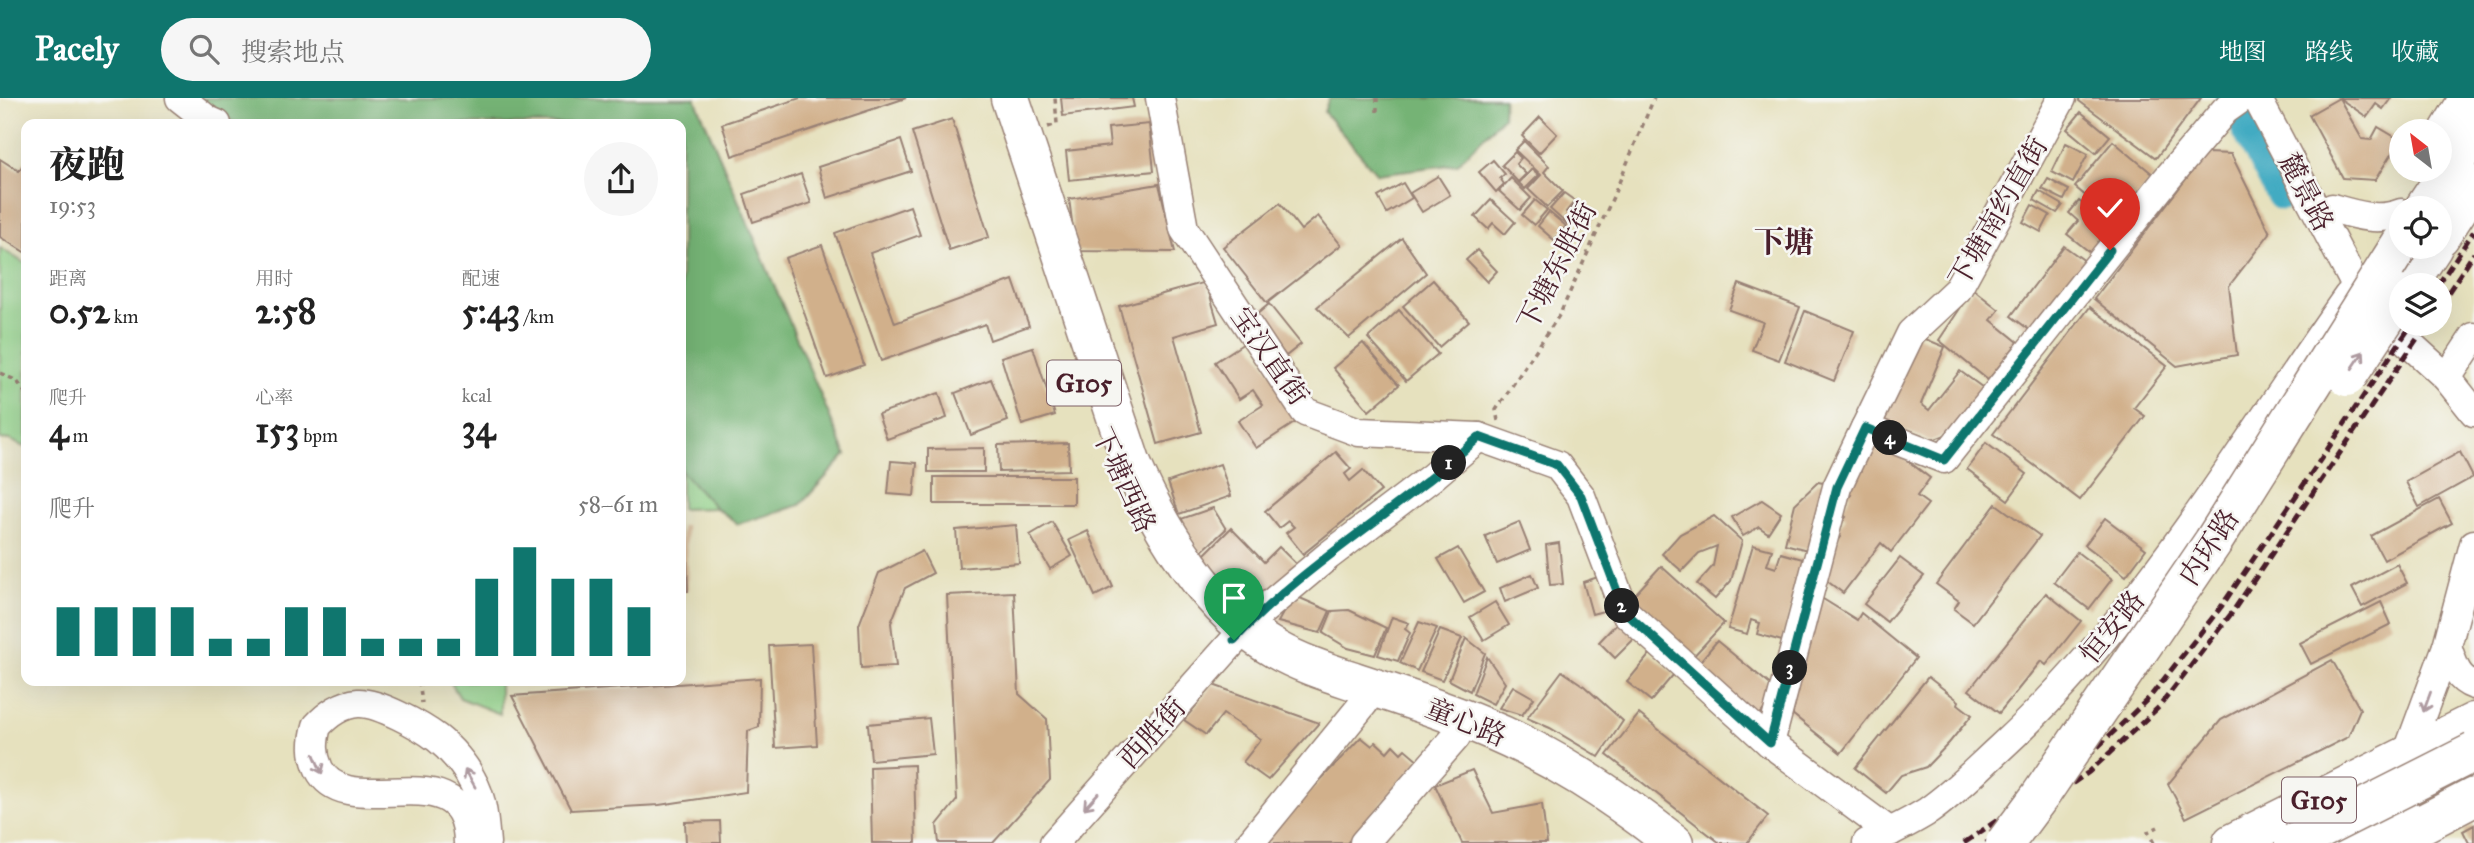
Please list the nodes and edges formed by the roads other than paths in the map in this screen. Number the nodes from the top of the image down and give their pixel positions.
1 (180, 98) edge
2 (989, 98) edge
3 (1010, 98) edge
4 (1160, 98) edge
5 (2062, 98) edge
6 (2258, 98) edge
7 (2274, 98) edge
8 (2469, 98) edge
9 (2233, 104) edge
10 (2474, 118) edge
11 (207, 119) edge
12 (2452, 126) edge
13 (2474, 133) edge
14 (2452, 150) edge
15 (2474, 185) edge
16 (2432, 196) edge
17 (2332, 208) junction
18 (2389, 216) edge
19 (2452, 219) edge
20 (2389, 258) edge
21 (2394, 259) edge
22 (2356, 284) junction
23 (2389, 313) edge
24 (2474, 338) edge
25 (2447, 378) junction
26 (2474, 412) edge
27 (1865, 428) junction
28 (1491, 441) junction
29 (2474, 544) edge
30 (1239, 634) junction
31 (2447, 646) junction
32 (2474, 685) edge
33 (1364, 703) junction
34 (2474, 722) edge
35 (1456, 737) junction
36 (1770, 743) junction
37 (2474, 752) edge
38 (2406, 757) junction
39 (2474, 762) edge
40 (2474, 773) edge
41 (2353, 784) junction
42 (2474, 797) edge
43 (1634, 829) edge
44 (1879, 838) edge
45 (474, 839) edge
46 (1054, 843) edge
47 (1250, 843) edge
48 (1364, 843) edge
49 (1674, 843) edge
50 (1701, 843) edge
51 (2005, 843) edge
52 (2033, 843) edge
53 (2232, 843) edge
54 (2294, 843) edge
55 (2303, 843) edge
56 (2317, 843) edge
57 (2337, 843) edge
58 (2386, 843) edge

1 - 11 street
2 - 30 highway, 下塘西路 / G105
3 - 30 highway, 下塘西路 / G105
4 - 28 street, 宝汉直街
5 - 27 street, 下塘南约直街
6 - 22 street, 麓景路
7 - 17 street, 麓景路
8 - 12 highway
9 - 27 street
10 - 14 street
13 - 16 highway
15 - 19 highway
17 - 18 street
17 - 22 street, 麓景路
20 - 22 street, 恒安路
21 - 51 highway, 内环路, bridge
22 - 25 street, 麓景路
22 - 44 street, 恒安路
52 -> 23 highway, 内环路, bridge
24 - 25 street
25 - 26 street, 麓景路
27 - 36 street, 下塘南约直街
28 - 30 street, 西胜街
28 - 36 street, 宝汉直街
29 - 31 street
30 - 33 highway, 童心路 / G105
30 - 43 highway, 童心路 / G105
30 -> 46 street, 西胜街
31 - 32 street
31 -> 38 street
33 - 35 highway, 童心路 / G105
33 - 47 street
34 - 38 highway, G105
35 - 43 highway, 童心路 / G105
35 - 48 street
36 - 44 street, 宝汉直街
37 - 54 highway, bridge
38 - 41 highway, G105
39 - 56 highway
40 - 57 highway
41 - 53 highway, G105
41 - 55 highway
42 - 58 highway, G105
43 - 49 highway, 童心路 / G105
43 - 50 highway
45 -> 45 street

